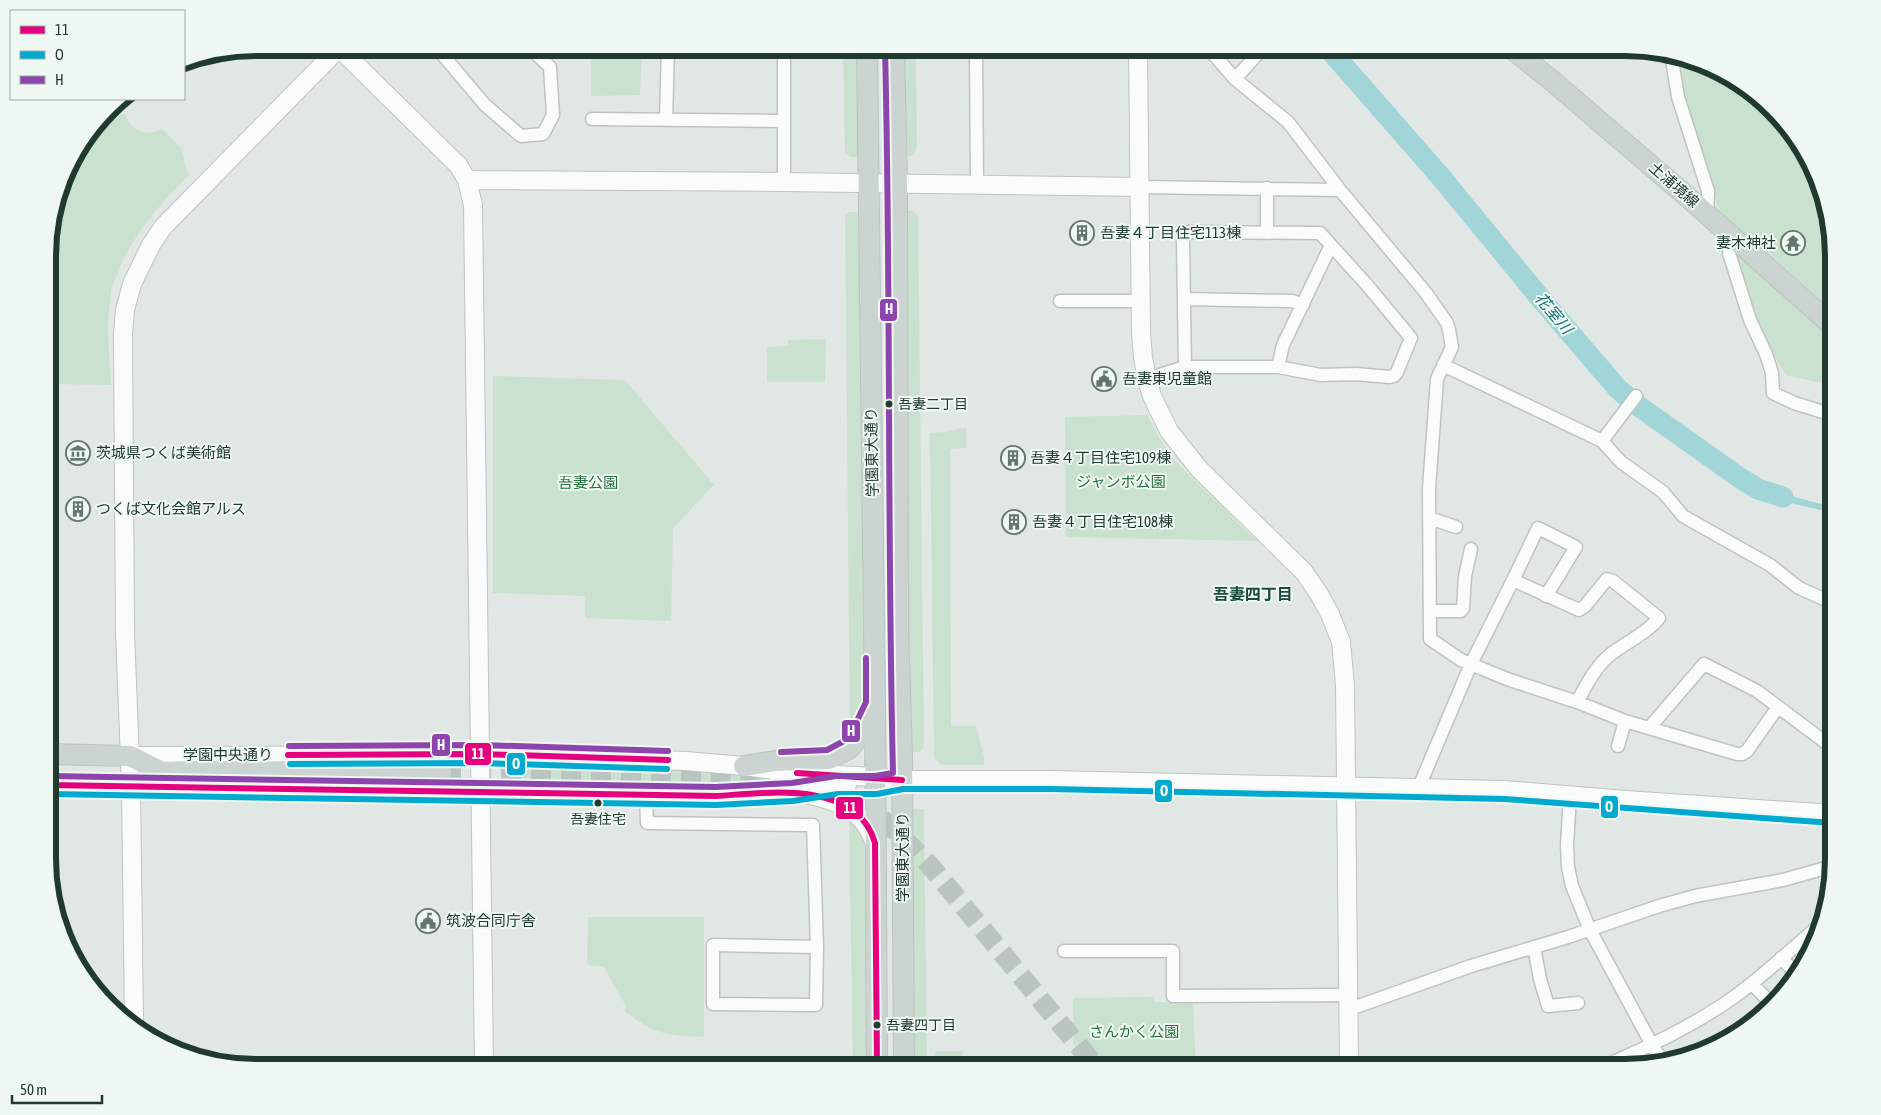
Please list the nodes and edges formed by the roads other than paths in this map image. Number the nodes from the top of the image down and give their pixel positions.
1 (331, 56) edge
2 (347, 56) edge
3 (444, 56) edge
4 (538, 56) edge
5 (668, 56) edge
6 (784, 56) edge
7 (867, 56) edge
8 (894, 56) edge
9 (976, 56) edge
10 (1138, 56) edge
11 (1215, 56) edge
12 (1256, 56) edge
13 (1521, 56) edge
14 (1672, 62) edge
15 (1235, 79) junction
16 (592, 119) dead end
17 (666, 120) junction
18 (784, 121) junction
19 (467, 180) junction
20 (784, 182) junction
21 (868, 183) junction
22 (897, 184) junction
23 (977, 185) junction
24 (1140, 187) junction
25 (1267, 188) junction
26 (1340, 190) junction
27 (1707, 214) junction
28 (1267, 233) junction
29 (1732, 236) junction
30 (1331, 246) junction
31 (1184, 299) junction
32 (1141, 300) junction
33 (1060, 301) dead end
34 (1303, 305) junction
35 (1825, 319) edge
36 (1443, 365) junction
37 (1185, 367) junction
38 (1278, 367) junction
39 (1147, 380) junction
40 (1632, 401) dead end
41 (1825, 413) edge
42 (1602, 441) junction
43 (1429, 518) junction
44 (1456, 527) dead end
45 (1471, 549) dead end
46 (1513, 580) junction
47 (1546, 596) junction
48 (1825, 599) edge
49 (1430, 611) junction
50 (1471, 664) junction
51 (1577, 702) junction
52 (875, 704) junction
53 (1778, 707) junction
54 (1625, 721) junction
55 (1650, 727) junction
56 (1825, 742) edge
57 (1618, 746) dead end
58 (56, 754) edge
59 (480, 754) junction
60 (130, 756) junction
61 (744, 766) junction
62 (162, 772) junction
63 (441, 772) tunnel mouth
64 (902, 780) junction
65 (876, 781) junction
66 (56, 785) edge
67 (1346, 785) junction
68 (132, 786) junction
69 (1419, 787) junction
70 (481, 792) junction
71 (793, 792) junction
72 (646, 795) junction
73 (1570, 796) junction
74 (1825, 813) edge
75 (875, 843) junction
76 (1824, 868) edge
77 (1590, 930) junction
78 (1810, 933) edge
79 (817, 947) junction
80 (1534, 947) junction
81 (1064, 951) dead end
82 (1781, 958) junction
83 (1792, 969) edge
84 (1752, 984) junction
85 (1767, 999) edge
86 (1349, 1002) junction
87 (1578, 1003) dead end
88 (134, 1016) edge
89 (1652, 1045) junction
90 (1659, 1056) edge
91 (484, 1059) edge
92 (877, 1059) edge
93 (904, 1059) edge
94 (1349, 1059) edge
95 (1620, 1059) edge

1 - 60 street
2 - 19 street
3 - 4 street
5 - 17 street
6 - 18 street
7 - 21 main road, 学園東大通り
8 - 22 main road, 学園東大通り
9 - 23 street
10 - 24 street
11 - 15 street
12 - 15 street
13 - 27 main road, 土浦境線
14 - 27 street
15 - 26 street
16 - 17 street
17 - 18 street
18 - 20 street
19 - 20 street
19 - 59 street
20 - 21 street
21 - 22 street
21 - 52 main road, 学園東大通り
22 - 23 street
22 - 64 main road, 学園東大通り
23 - 24 street
24 - 25 street
24 - 32 street
25 - 26 street
25 - 28 street
26 - 36 street
27 - 29 main road, 土浦境線
28 - 30 street
28 - 31 street
29 - 35 main road, 土浦境線
29 - 41 street
30 - 34 street
30 - 38 street
31 - 34 street
31 - 37 street
32 - 33 street
32 - 39 street
34 - 38 street
36 - 42 street
36 - 43 street
37 - 38 street
37 - 39 street
39 - 67 street
40 - 42 street
42 - 48 street
43 - 44 street
43 - 49 street
45 - 49 street
46 - 47 street
46 - 47 street
46 - 50 street
47 - 51 street
49 - 50 street
50 - 51 street
50 - 69 street
51 - 54 street
52 - 61 main road
52 - 65 main road, 学園東大通り
53 - 55 street
53 - 55 street
53 - 56 street
54 - 55 street
54 - 57 street
58 - 60 main road, 学園中央通り
59 - 60 street, 学園中央通り
59 - 61 street, 学園中央通り
59 - 70 street
60 - 62 main road
60 - 68 street
61 - 65 street, 学園中央通り
62 - 63 main road
62 - 68 main road
64 - 65 street, 学園中央通り
64 - 67 street, 学園中央通り
64 - 93 main road, 学園東大通り
65 - 71 street, 学園中央通り
65 - 75 main road, 学園東大通り
66 - 68 main road, 学園中央通り
67 - 69 street, 学園中央通り
67 - 86 street
68 - 70 street, 学園中央通り
68 - 88 street
69 - 73 street, 学園中央通り
70 - 72 street, 学園中央通り
70 - 91 street
71 - 72 street, 学園中央通り
71 - 75 street
72 - 79 street
73 - 74 street, 学園中央通り
73 - 77 street
75 - 92 main road, 学園東大通り
76 - 77 street
77 - 80 street
77 - 89 street
78 - 82 street
79 - 79 street
80 - 86 street
80 - 87 street
81 - 86 street
82 - 83 street
82 - 84 street
84 - 85 street
84 - 89 street
86 - 94 street
89 - 90 street
89 - 95 street

